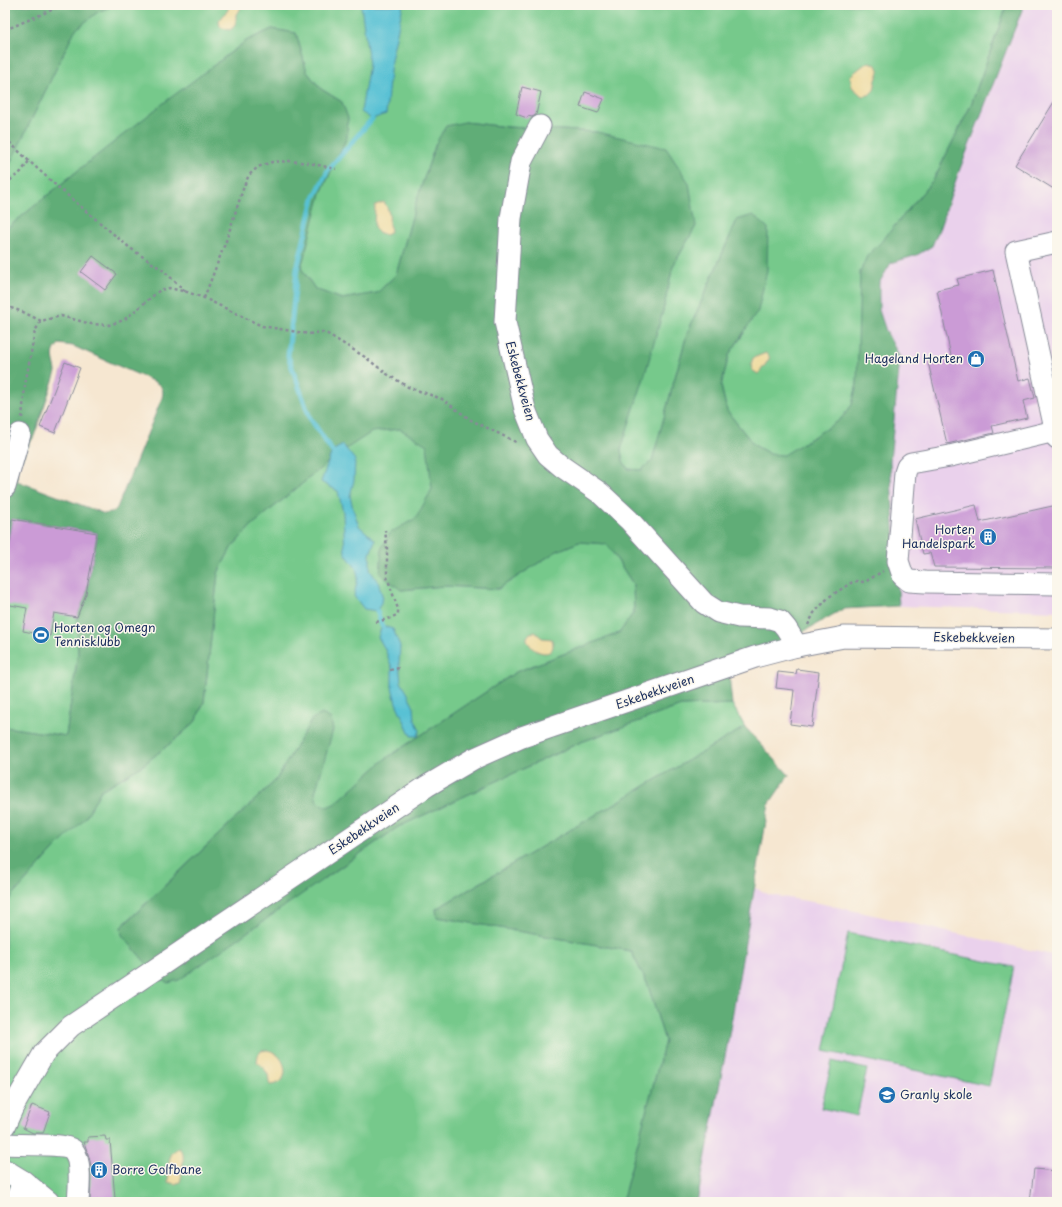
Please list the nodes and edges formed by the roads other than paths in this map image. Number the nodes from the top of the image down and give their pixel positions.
1 (540, 126) dead end
2 (1057, 242) edge
3 (20, 434) road end
4 (1056, 435) edge
5 (5, 487) edge
6 (1057, 584) edge
7 (1057, 639) edge
8 (797, 646) junction
9 (5, 1125) edge
10 (5, 1144) edge
11 (5, 1170) edge
12 (23, 1181) junction
13 (18, 1202) edge
14 (50, 1202) edge
15 (78, 1202) edge

1 - 8 street, Eskebekkveien
2 - 4 street
3 - 5 street
4 - 6 street
7 - 8 street, Eskebekkveien
8 - 9 street, Eskebekkveien
10 - 15 street
11 - 12 street
12 - 13 street
12 - 14 street

